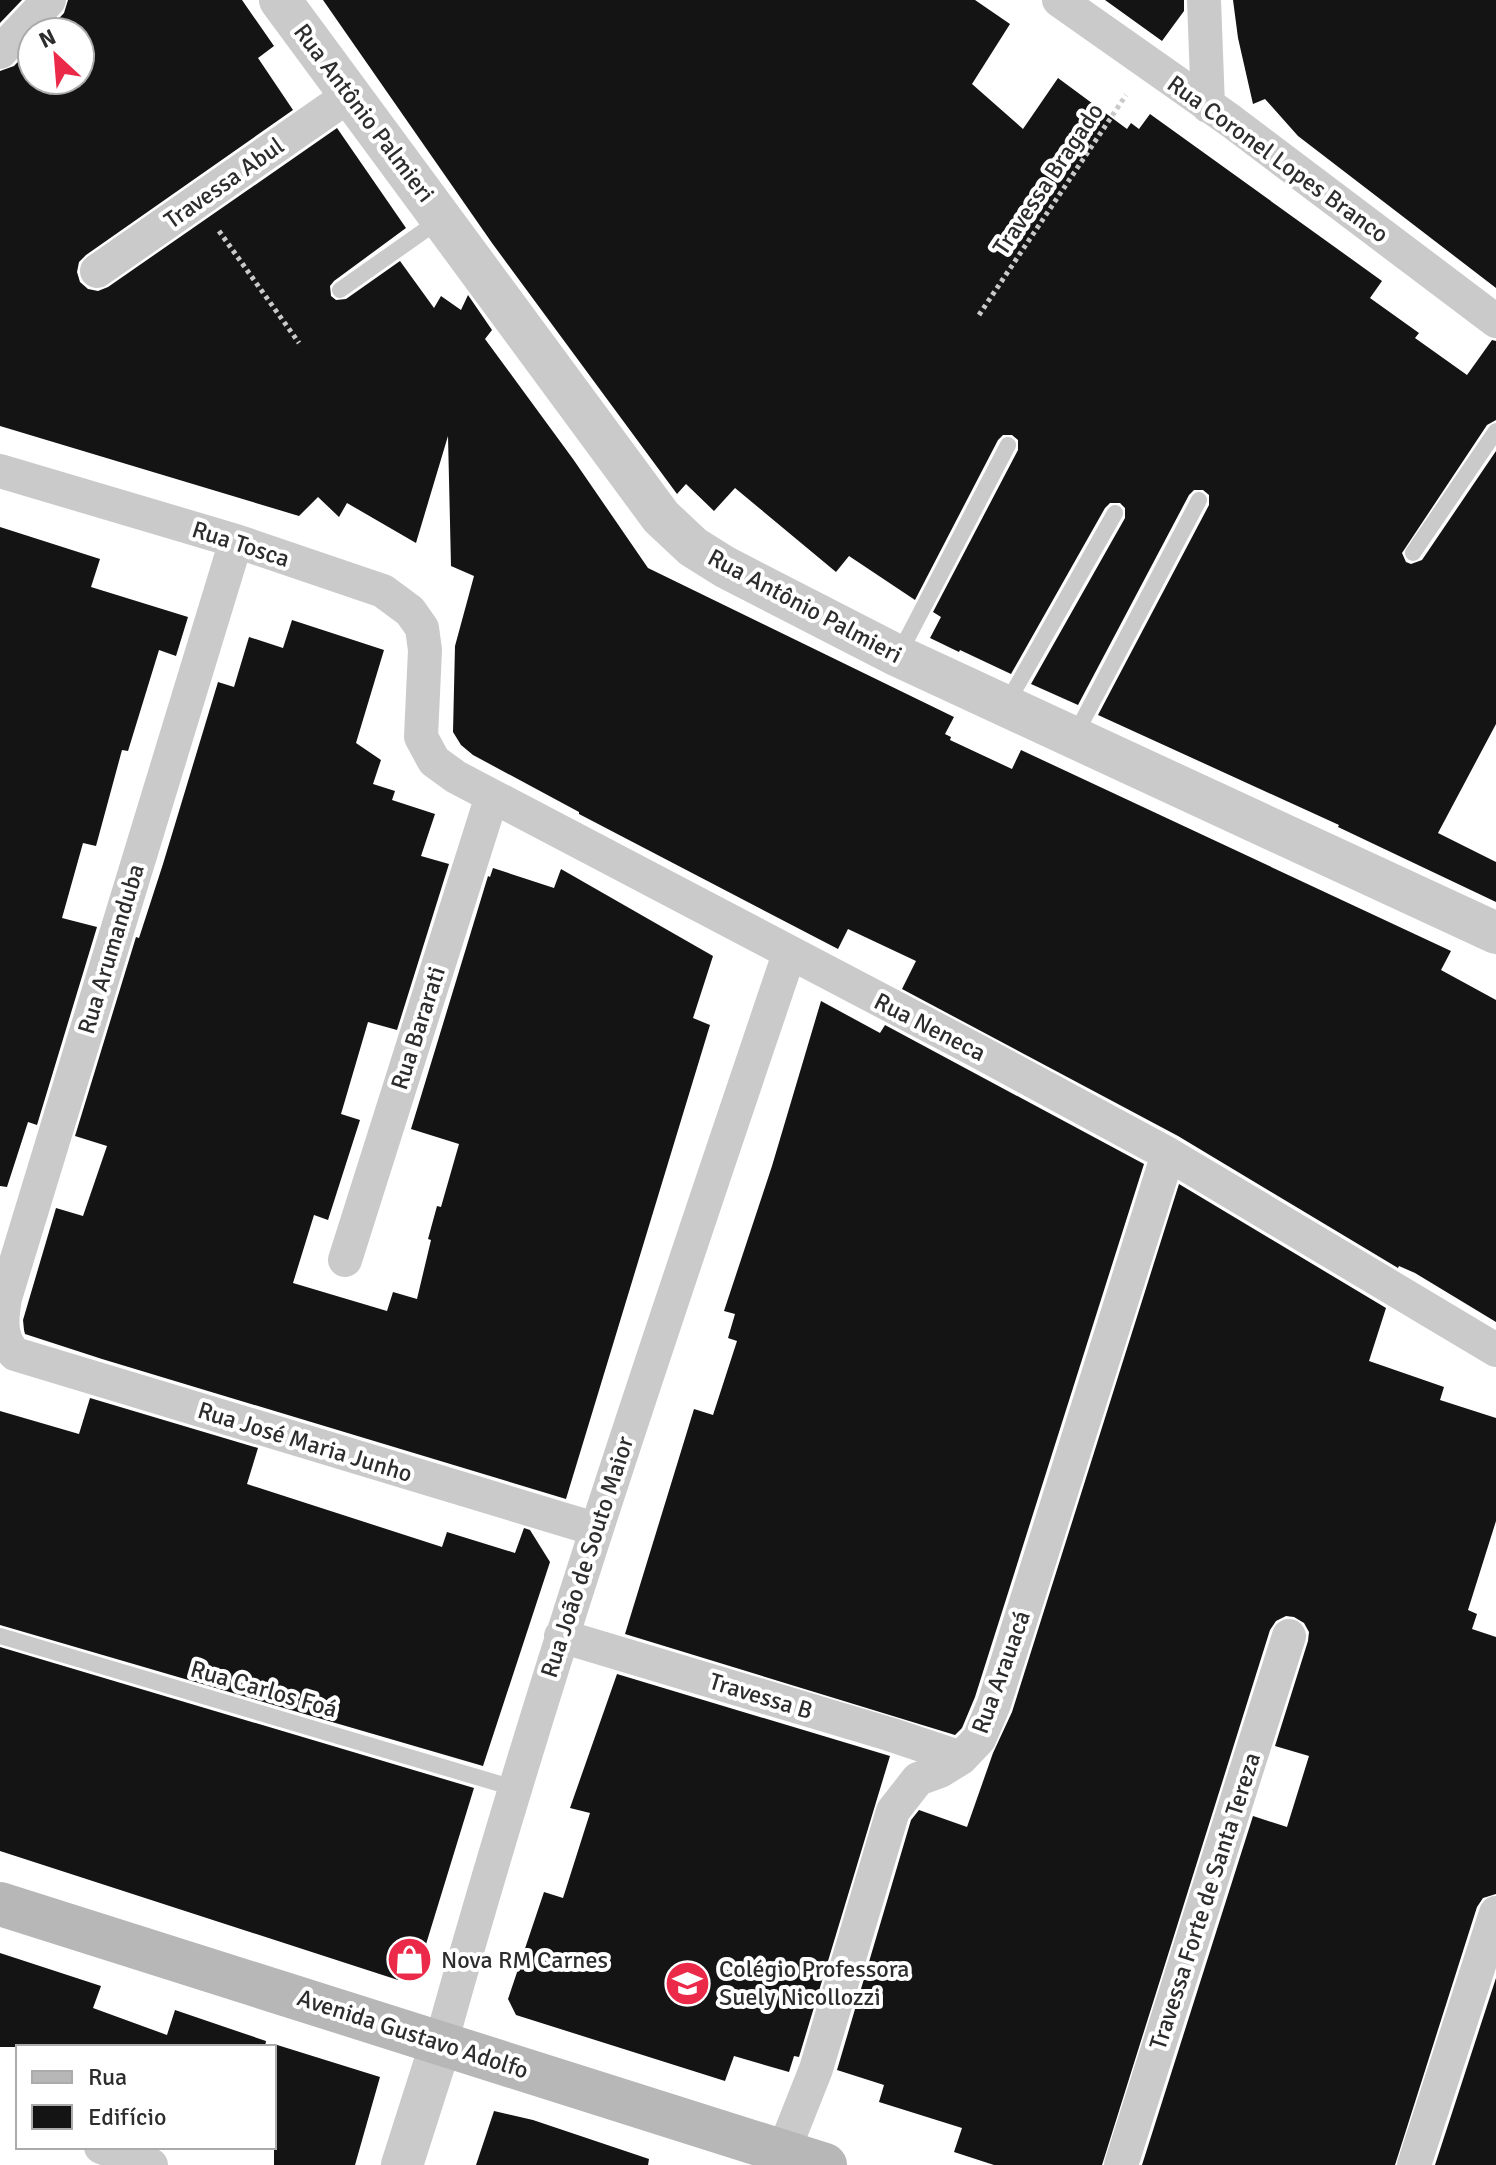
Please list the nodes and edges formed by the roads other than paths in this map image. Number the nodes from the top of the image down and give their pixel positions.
1 (49, 0) edge
2 (280, 0) edge
3 (1059, 0) edge
4 (1204, 0) edge
5 (0, 52) edge
6 (351, 94) junction
7 (1208, 106) junction
8 (443, 218) junction
9 (97, 271) dead end
10 (340, 290) dead end
11 (1496, 321) edge
12 (1496, 431) edge
13 (1008, 445) dead end
14 (0, 471) edge
15 (1199, 500) dead end
16 (1115, 513) dead end
17 (236, 541) junction
18 (1413, 553) dead end
19 (898, 656) junction
20 (423, 676) joint
21 (1005, 706) junction
22 (1073, 738) junction
23 (492, 796) junction
24 (1496, 933) edge
25 (789, 954) junction
26 (1168, 1154) junction
27 (345, 1260) dead end
28 (1496, 1350) edge
29 (15, 1354) joint
30 (595, 1529) junction
31 (0, 1636) edge
32 (561, 1636) junction
33 (1289, 1636) dead end
34 (961, 1758) junction
35 (514, 1788) junction
36 (0, 1904) edge
37 (1496, 1913) edge
38 (441, 2043) junction
39 (107, 2149) edge
40 (781, 2158) edge
41 (151, 2165) edge
42 (402, 2165) edge
43 (825, 2165) edge
44 (1121, 2165) edge
45 (1414, 2165) edge

1 - 5 street
2 - 6 street, Rua Antônio Palmieri
3 - 7 street, Rua Coronel Lopes Branco
4 - 7 street
6 - 8 street, Rua Antônio Palmieri
6 - 9 street, Travessa Abul
7 - 11 street, Rua Coronel Lopes Branco
8 - 10 lane
8 - 19 street, Rua Antônio Palmieri
12 - 18 lane
13 - 19 lane
14 - 17 street, Rua Tosca
15 - 22 lane
16 - 21 lane
17 - 20 street, Rua Tosca
17 - 29 street, Rua Arumanduba
19 - 21 street, Rua Antônio Palmieri
20 - 23 street, Rua Neneca
21 - 22 street, Rua Antônio Palmieri
22 - 24 street, Rua Antônio Palmieri
23 - 25 street, Rua Neneca
23 - 27 street, Rua Bararati
25 - 26 street, Rua Neneca
25 - 30 street, Rua João de Souto Maior
26 - 28 street, Rua Neneca
26 - 34 street, Rua Arauacá
29 - 30 street, Rua José Maria Junho
30 - 32 street, Rua João de Souto Maior
31 - 35 lane, Rua Carlos Foá
32 - 34 street, Travessa B
32 - 35 street, Rua João de Souto Maior
33 - 44 street, Travessa Forte de Santa Tereza
34 - 40 street, Rua Arauacá
35 - 38 street, Rua João de Souto Maior
36 - 38 main road, Avenida Gustavo Adolfo
37 - 45 street
38 - 40 main road, Avenida Gustavo Adolfo
38 - 42 street, Rua João de Souto Maior
39 - 41 street
40 - 43 main road, Avenida Gustavo Adolfo

